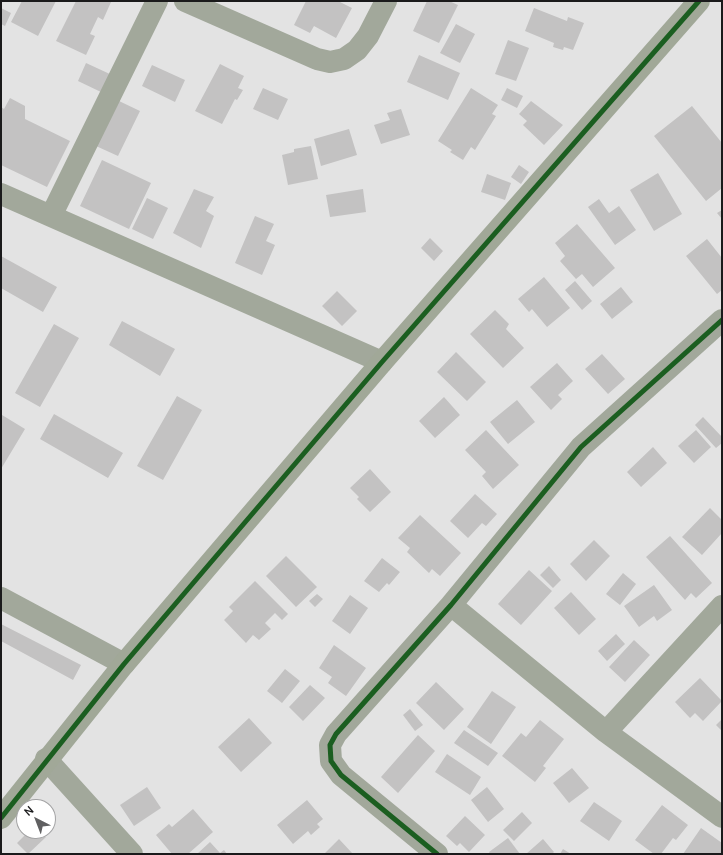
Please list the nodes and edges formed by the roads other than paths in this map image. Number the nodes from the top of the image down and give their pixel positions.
1 (157, 1) edge
2 (185, 1) edge
3 (386, 1) edge
4 (699, 1) edge
5 (1, 194) edge
6 (51, 216) junction
7 (722, 320) edge
8 (382, 362) junction
9 (1, 598) edge
10 (451, 605) junction
11 (722, 606) edge
12 (124, 664) junction
13 (606, 732) junction
14 (46, 759) junction
15 (722, 817) edge
16 (1, 818) edge
17 (132, 854) edge
18 (437, 854) edge

1 - 6 street
2 - 3 street
4 - 8 street
5 - 6 street
6 - 8 street
7 - 10 street
8 - 12 street
9 - 12 street
10 - 13 street
10 - 18 street
11 - 13 street
12 - 14 street
13 - 15 street
14 - 16 street
14 - 17 street

